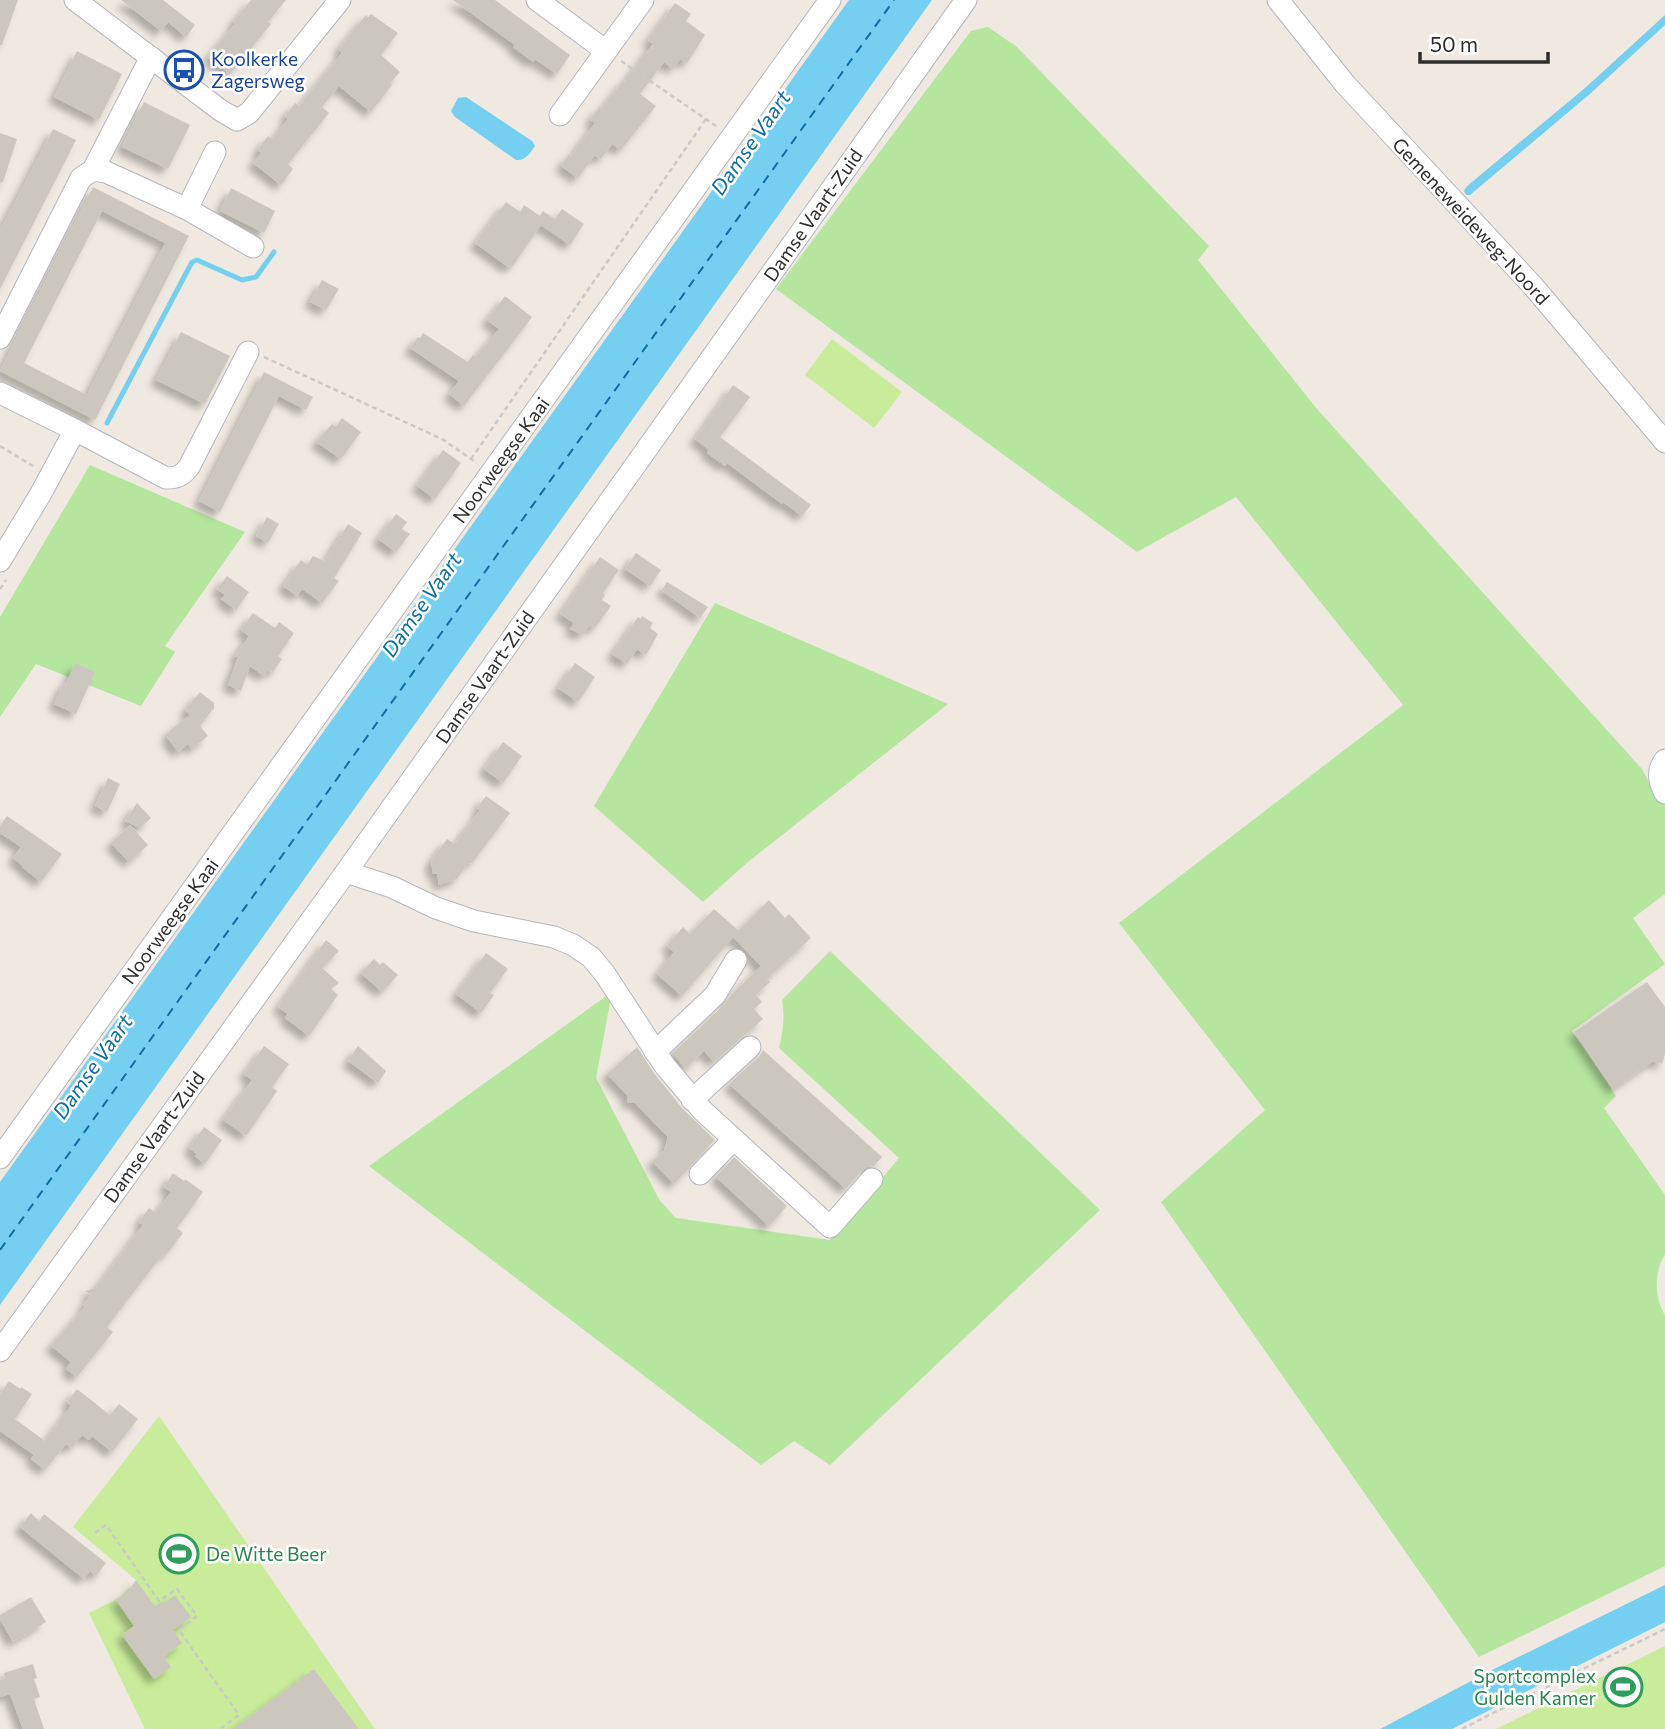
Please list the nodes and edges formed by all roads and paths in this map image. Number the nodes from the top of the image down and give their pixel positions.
1 (75, 0) edge
2 (340, 0) edge
3 (537, 0) edge
4 (643, 0) edge
5 (830, 0) edge
6 (966, 0) edge
7 (1278, 0) edge
8 (606, 51) junction
9 (151, 57) junction
10 (561, 115) dead end
11 (215, 152) dead end
12 (93, 170) junction
13 (187, 209) junction
14 (253, 247) dead end
15 (0, 338) edge
16 (247, 352) joint
17 (0, 393) edge
18 (75, 430) junction
19 (1665, 442) edge
20 (0, 446) edge
21 (38, 468) dead end
22 (0, 561) edge
23 (1665, 760) edge
24 (1665, 793) edge
25 (346, 872) junction
26 (736, 960) dead end
27 (750, 1048) dead end
28 (655, 1052) junction
29 (692, 1100) junction
30 (734, 1139) junction
31 (0, 1158) edge
32 (700, 1174) dead end
33 (873, 1179) dead end
34 (0, 1351) edge
35 (95, 1533) dead end
36 (1665, 1629) edge
37 (220, 1729) edge
38 (1462, 1729) edge

1 - 9 street
2 - 9 street
3 - 8 street
4 - 8 street
5 - 31 street, Noorweegse Kaai
6 - 25 street, Damse Vaart-Zuid
7 - 19 street, Gemeneweideweg-Noord
8 - 10 street
8 - 16 path
9 - 12 street
11 - 13 street
12 - 13 street
12 - 15 street
13 - 14 street
16 - 18 street
17 - 18 street
18 - 22 street
20 - 21 path
23 - 24 street
25 - 28 street
25 - 34 street, Damse Vaart-Zuid
26 - 28 street
27 - 29 street
28 - 29 street
29 - 30 street
30 - 32 street
30 - 33 street
35 - 37 path
36 - 38 path

